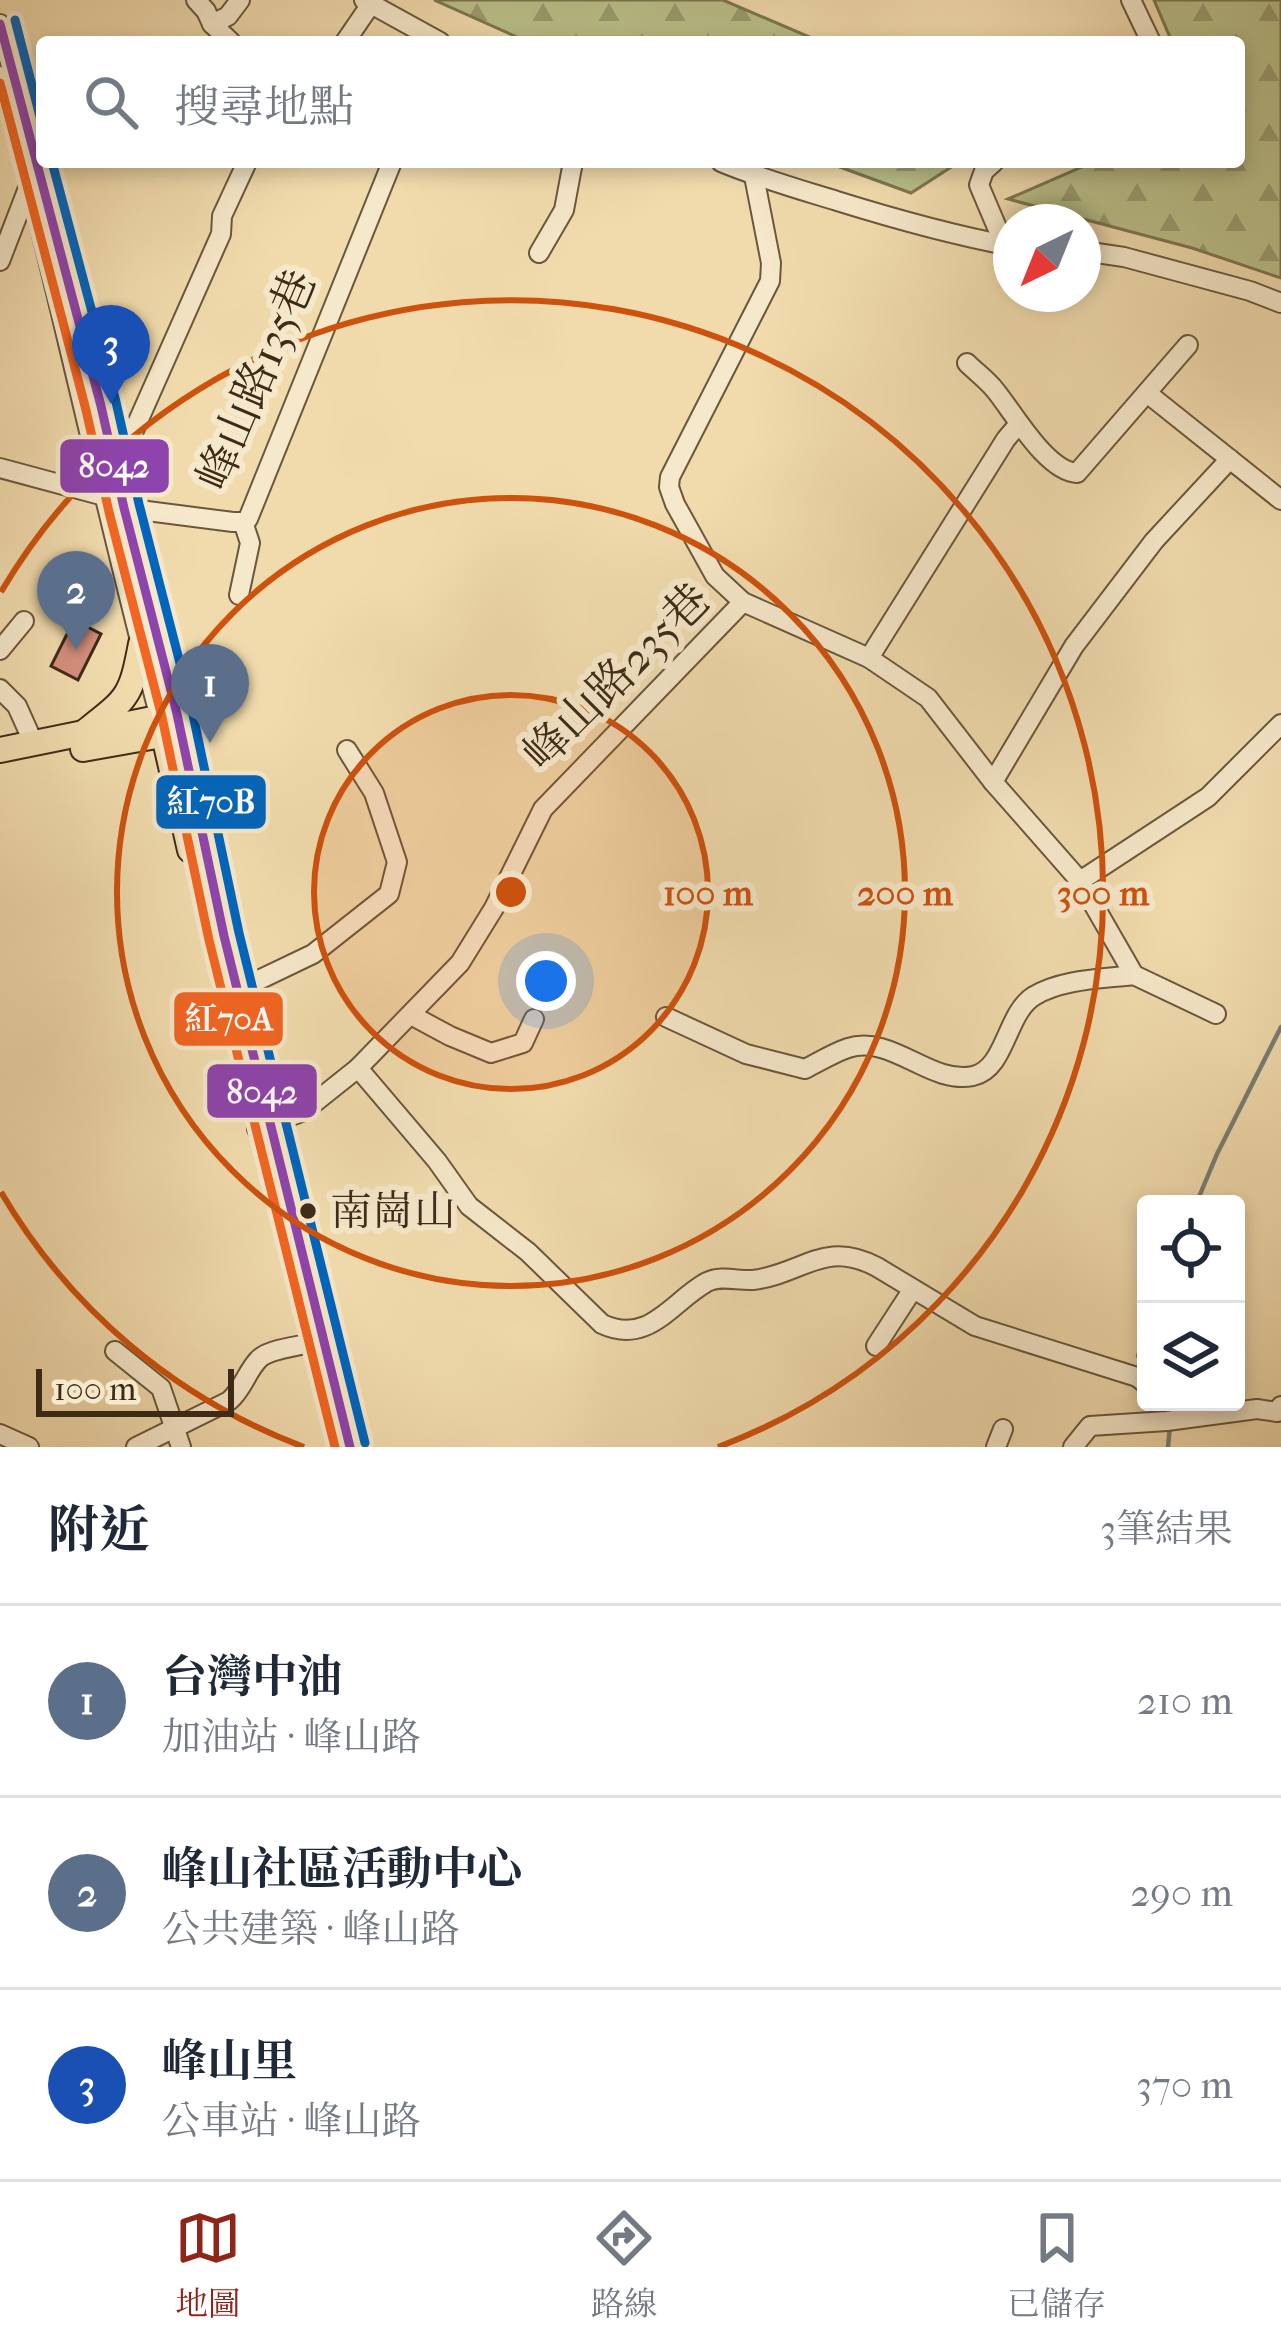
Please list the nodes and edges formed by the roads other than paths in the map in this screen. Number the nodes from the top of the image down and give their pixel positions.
1 (196, 0) edge
2 (240, 0) edge
3 (1131, 0) edge
4 (368, 2) edge
5 (0, 24) edge
6 (212, 24) junction
7 (225, 36) edge
8 (348, 36) edge
9 (429, 36) edge
10 (1148, 36) edge
11 (2, 71) edge
12 (36, 157) edge
13 (38, 168) edge
14 (244, 168) edge
15 (389, 168) edge
16 (572, 168) edge
17 (735, 168) edge
18 (986, 168) edge
19 (754, 176) junction
20 (30, 183) junction
21 (993, 215) edge
22 (993, 242) edge
23 (539, 254) dead end
24 (1101, 254) edge
25 (0, 261) edge
26 (1281, 303) edge
27 (1187, 345) dead end
28 (967, 363) dead end
29 (1147, 393) junction
30 (1018, 425) junction
31 (1230, 459) junction
32 (0, 468) edge
33 (106, 482) junction
34 (1281, 500) edge
35 (124, 508) junction
36 (243, 522) junction
37 (239, 596) dead end
38 (742, 602) junction
39 (24, 621) dead end
40 (141, 644) junction
41 (0, 650) edge
42 (868, 658) junction
43 (0, 689) edge
44 (1281, 724) edge
45 (171, 725) junction
46 (87, 740) junction
47 (34, 744) junction
48 (347, 750) dead end
49 (0, 751) edge
50 (0, 767) edge
51 (993, 782) junction
52 (175, 786) junction
53 (1080, 881) junction
54 (1134, 975) junction
55 (238, 991) junction
56 (1216, 1014) dead end
57 (411, 1015) junction
58 (666, 1017) dead end
59 (534, 1019) dead end
60 (358, 1068) junction
61 (265, 1127) junction
62 (913, 1289) junction
63 (317, 1342) junction
64 (876, 1346) dead end
65 (115, 1352) dead end
66 (1137, 1377) edge
67 (1279, 1409) edge
68 (1168, 1416) edge
69 (174, 1427) junction
70 (0, 1434) edge
71 (1281, 1435) edge
72 (29, 1447) edge
73 (136, 1447) edge
74 (181, 1447) edge
75 (334, 1447) edge
76 (350, 1447) edge
77 (1073, 1447) edge

1 - 6 street
2 - 6 street
3 - 10 street
4 - 8 street
4 - 9 street
5 - 11 street
6 - 7 street
11 - 12 street
11 - 20 street
13 - 33 street
14 - 33 street
15 - 36 street, 峰山路135巷
16 - 23 street
17 - 19 street
18 - 21 street
19 - 22 street
19 - 38 street
20 - 25 street
20 - 33 street
24 - 26 street
27 - 29 street
28 - 30 street
29 - 30 street
29 - 31 street
30 - 42 street
31 - 34 street
31 - 51 street
32 - 33 street
33 - 35 street
33 - 40 street
35 - 36 street, 峰山路135巷
35 - 45 street
36 - 37 street
38 - 42 street, 峰山路235巷
38 - 57 street, 峰山路235巷
39 - 41 street
40 - 45 street
40 - 46 main road
42 - 51 street, 峰山路235巷
43 - 47 street
44 - 53 street
45 - 46 main road
45 - 52 main road
45 - 55 main road
46 - 47 main road
46 - 50 main road
46 - 52 main road
47 - 49 main road
48 - 55 street
51 - 53 street, 峰山路235巷
52 - 61 main road
53 - 54 street, 峰山路235巷
54 - 56 street
54 - 58 street
55 - 61 main road
57 - 59 street
57 - 60 street, 峰山路235巷
60 - 61 street, 峰山路235巷
60 - 62 street
61 - 63 main road
62 - 64 street
62 - 66 street
63 - 69 street
63 - 75 main road
63 - 76 main road
65 - 69 street
67 - 68 street
67 - 71 street
68 - 77 street
69 - 73 street
69 - 74 street
70 - 72 street

